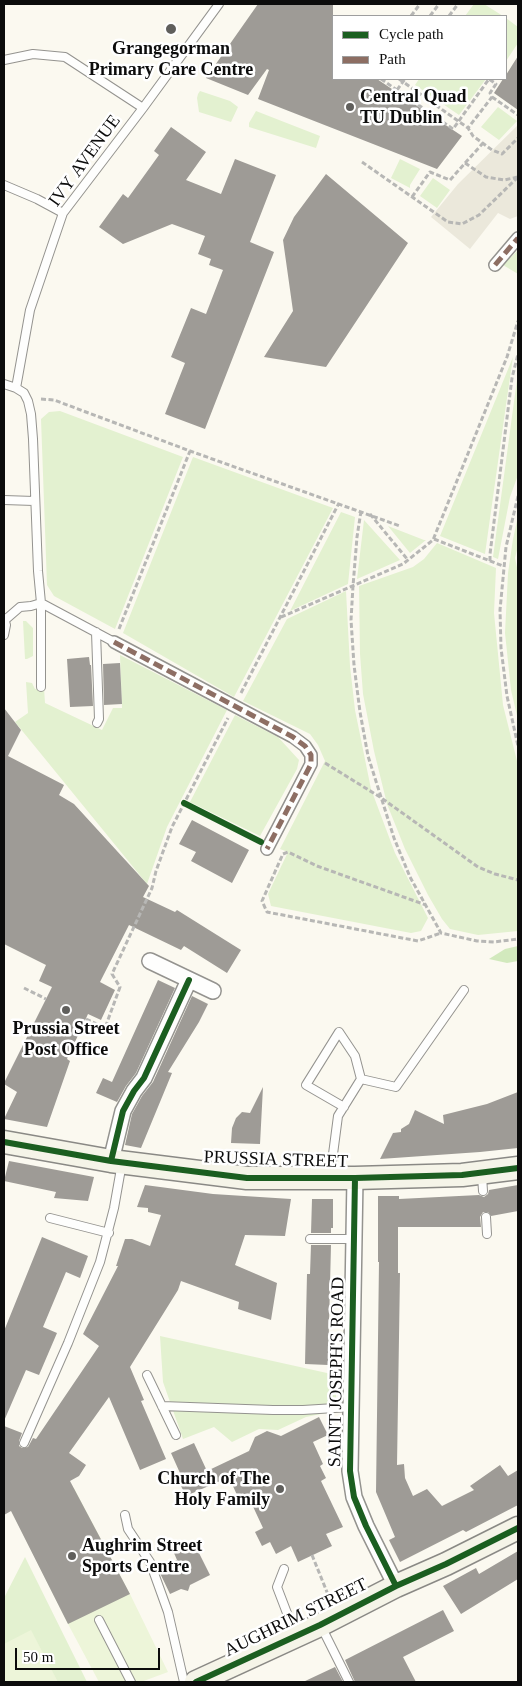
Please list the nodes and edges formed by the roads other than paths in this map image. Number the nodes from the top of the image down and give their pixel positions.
1 (219, 4) edge
2 (4, 60) edge
3 (144, 108) junction
4 (4, 185) edge
5 (63, 213) junction
6 (518, 238) edge
7 (495, 265) dead end
8 (4, 384) edge
9 (16, 388) junction
10 (4, 500) edge
11 (34, 501) junction
12 (41, 603) junction
13 (4, 619) edge
14 (96, 632) junction
15 (4, 635) edge
16 (114, 642) joint
17 (41, 687) dead end
18 (96, 723) dead end
19 (268, 848) road end
20 (150, 962) dead end
21 (189, 980) junction
22 (464, 990) dead end
23 (214, 991) dead end
24 (361, 1078) junction
25 (344, 1107) junction
26 (4, 1142) edge
27 (116, 1162) junction
28 (518, 1168) edge
29 (355, 1178) junction
30 (330, 1179) junction
31 (486, 1216) dead end
32 (50, 1218) dead end
33 (109, 1233) junction
34 (487, 1234) dead end
35 (310, 1239) dead end
36 (354, 1239) junction
37 (147, 1375) dead end
38 (162, 1406) junction
39 (351, 1407) junction
40 (176, 1435) dead end
41 (24, 1443) dead end
42 (125, 1515) dead end
43 (518, 1528) edge
44 (284, 1569) dead end
45 (396, 1586) junction
46 (99, 1620) dead end
47 (328, 1620) junction
48 (296, 1636) junction
49 (131, 1682) edge
50 (184, 1682) edge
51 (197, 1682) edge
52 (349, 1682) edge

1 - 3 lane, IVY AVENUE
2 - 3 lane
3 - 5 lane, IVY AVENUE
4 - 5 lane
5 - 9 lane, IVY AVENUE
6 - 7 street
8 - 9 lane
9 - 11 lane
10 - 11 lane
11 - 12 lane
12 - 13 lane
12 - 14 lane
12 - 17 lane
13 - 15 lane
14 - 16 lane
14 - 18 lane
16 - 19 street
20 - 21 street
21 - 23 street
21 - 27 street
22 - 24 lane
24 - 25 lane
24 - 25 lane
25 - 30 lane
26 - 27 main road, PRUSSIA STREET
27 - 30 main road, PRUSSIA STREET
27 - 33 lane
28 - 29 main road, PRUSSIA STREET
29 - 30 main road, PRUSSIA STREET
29 - 36 street, SAINT JOSEPH'S ROAD
31 - 34 lane
32 - 33 lane
33 - 41 lane
35 - 36 lane
36 - 39 street, SAINT JOSEPH'S ROAD
37 - 38 lane
38 - 39 lane
38 - 40 lane
39 - 45 street, SAINT JOSEPH'S ROAD
42 - 50 lane
43 - 45 main road, AUGHRIM STREET
44 - 48 lane
45 - 47 main road, AUGHRIM STREET
46 - 49 lane
47 - 48 main road, AUGHRIM STREET
47 - 52 lane
48 - 51 main road, AUGHRIM STREET

